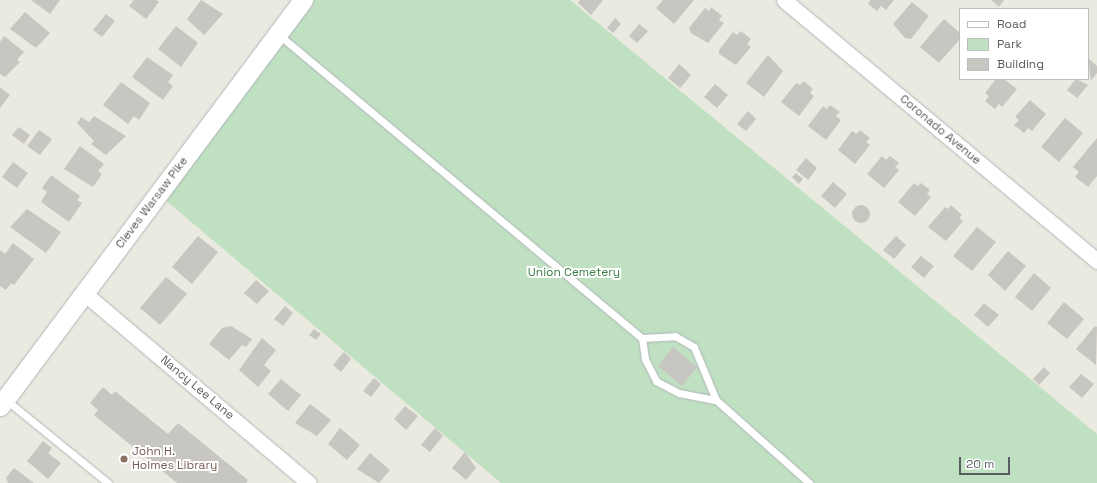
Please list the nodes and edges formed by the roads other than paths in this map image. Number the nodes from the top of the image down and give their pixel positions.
1 (303, 0) edge
2 (784, 0) edge
3 (278, 34) junction
4 (1097, 261) edge
5 (84, 293) junction
6 (642, 338) junction
7 (716, 400) junction
8 (2, 402) edge
9 (302, 481) edge
10 (108, 483) edge
11 (809, 483) edge

1 - 3 street, Cleves Warsaw Pike
2 - 4 street, Coronado Avenue
3 - 5 street, Cleves Warsaw Pike
3 - 6 lane
5 - 8 street, Cleves Warsaw Pike
5 - 9 street, Nancy Lee Lane
6 - 7 lane
6 - 7 lane
7 - 11 lane
8 - 10 lane

